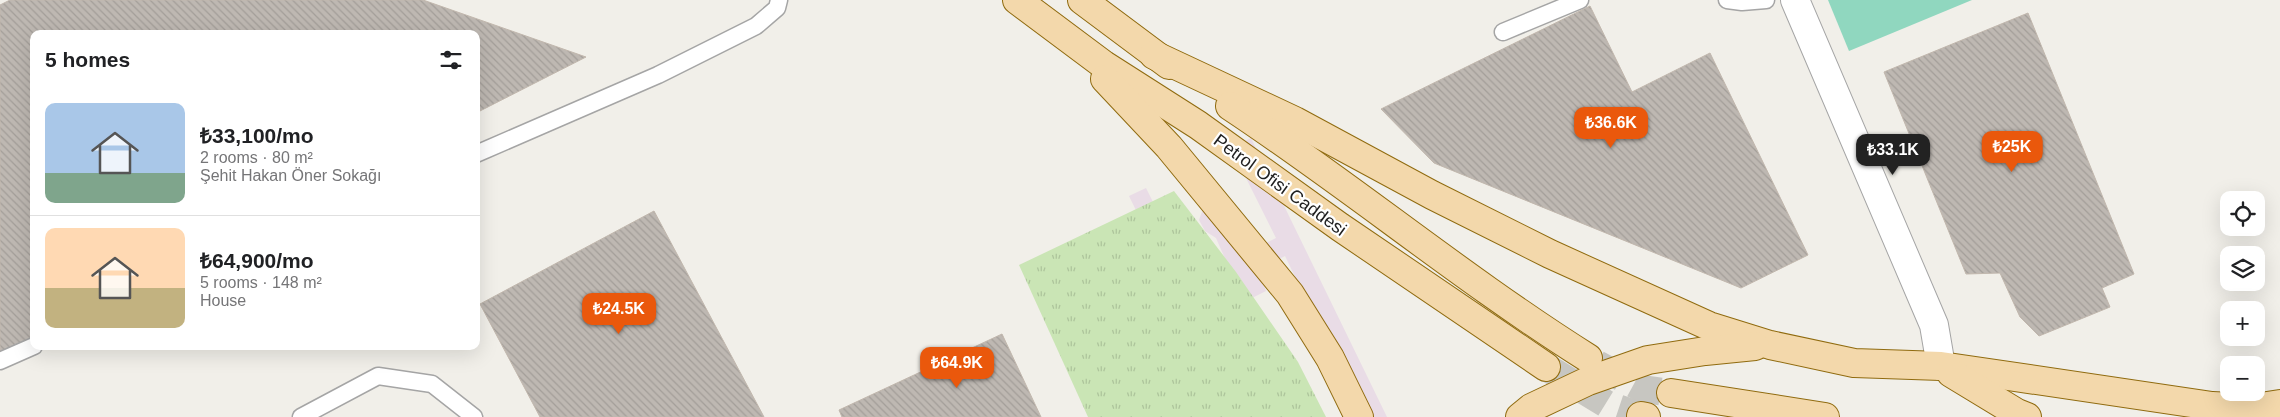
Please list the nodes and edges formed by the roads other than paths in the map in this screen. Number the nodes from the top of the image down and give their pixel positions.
1 (780, 0) edge
2 (1017, 0) edge
3 (1082, 0) edge
4 (1580, 0) edge
5 (1727, 0) edge
6 (1766, 0) edge
7 (1795, 0) edge
8 (1050, 26) junction
9 (1504, 32) dead end
10 (1154, 55) junction
11 (480, 152) edge
12 (1770, 345) junction
13 (30, 348) edge
14 (1588, 358) tunnel mouth
15 (0, 361) edge
16 (1941, 366) junction
17 (1546, 367) tunnel mouth
18 (1671, 393) tunnel mouth
19 (2280, 404) edge
20 (301, 417) edge
21 (474, 417) edge
22 (1359, 417) edge
23 (1520, 417) edge
24 (1825, 417) edge
25 (2027, 417) edge

1 - 11 lane
2 - 8 main road, Petrol Ofisi Caddesi
3 - 10 main road, Petrol Ofisi Caddesi
4 - 9 lane
5 - 6 lane
7 - 16 street
8 - 17 main road, Petrol Ofisi Caddesi
8 - 22 main road
10 - 12 main road
10 - 14 main road, Petrol Ofisi Caddesi
12 - 16 main road
12 - 23 main road
13 - 15 lane
16 - 19 main road
16 - 25 main road
18 - 24 main road
20 - 21 lane

